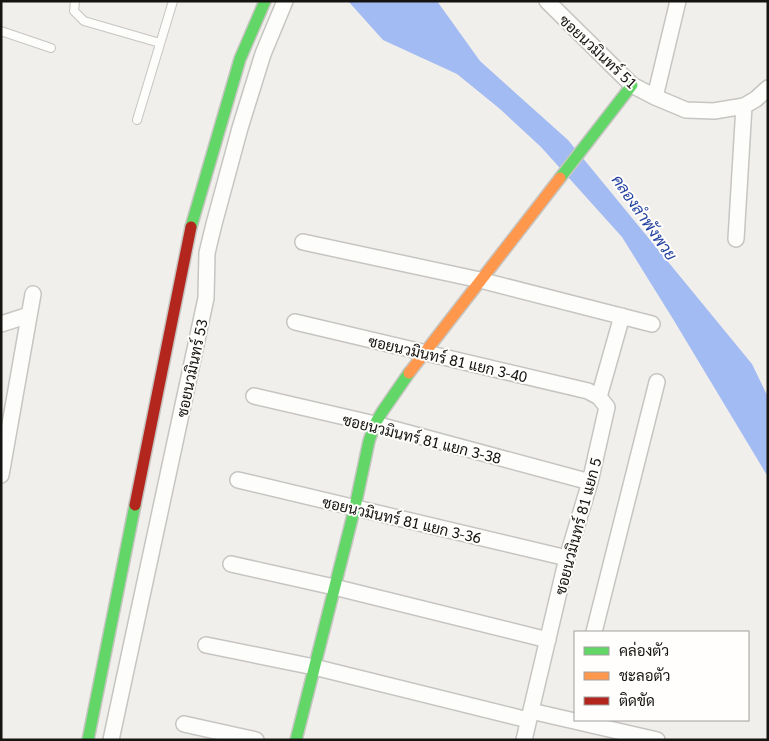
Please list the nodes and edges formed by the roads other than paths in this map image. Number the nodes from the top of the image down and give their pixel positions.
1 (75, 1) edge
2 (265, 1) edge
3 (285, 1) edge
4 (547, 1) edge
5 (678, 1) edge
6 (170, 2) edge
7 (1, 31) edge
8 (160, 43) junction
9 (51, 48) dead end
10 (632, 84) junction
11 (768, 88) edge
12 (654, 97) junction
13 (756, 104) edge
14 (138, 120) dead end
15 (736, 239) dead end
16 (303, 242) dead end
17 (480, 280) junction
18 (34, 294) dead end
19 (29, 315) junction
20 (622, 316) junction
21 (295, 322) dead end
22 (1, 324) edge
23 (652, 324) dead end
24 (424, 353) junction
25 (657, 382) dead end
26 (254, 396) dead end
27 (599, 397) junction
28 (6, 419) edge
29 (375, 424) junction
30 (1, 475) edge
31 (238, 480) dead end
32 (590, 482) junction
33 (355, 507) junction
34 (567, 558) junction
35 (231, 564) dead end
36 (334, 587) junction
37 (594, 631) edge
38 (548, 640) junction
39 (206, 645) dead end
40 (314, 667) junction
41 (574, 713) edge
42 (530, 715) junction
43 (599, 721) edge
44 (184, 724) dead end
45 (88, 740) edge
46 (111, 740) edge
47 (256, 740) edge
48 (296, 740) edge
49 (524, 740) edge
50 (657, 740) edge

1 - 8 lane
2 - 45 street
3 - 46 street, ซอยนวมินทร์ 53
4 - 10 street, ซอยนวมินทร์ 51
5 - 12 street
6 - 8 lane
7 - 9 lane
8 - 14 lane
10 - 12 street, ซอยนวมินทร์ 51
10 - 17 street
11 - 13 street
12 - 13 street, ซอยนวมินทร์ 51
13 - 15 street
16 - 17 street
17 - 20 street
17 - 24 street
18 - 19 street
19 - 22 street
19 - 28 street
20 - 23 street
20 - 27 street
21 - 24 street, ซอยนวมินทร์ 81 แยก 3-40
24 - 27 street, ซอยนวมินทร์ 81 แยก 3-40
24 - 29 street
25 - 37 street
26 - 29 street, ซอยนวมินทร์ 81 แยก 3-38
27 - 32 street, ซอยนวมินทร์ 81 แยก 5
28 - 30 street
29 - 32 street, ซอยนวมินทร์ 81 แยก 3-38
29 - 33 street
31 - 33 street, ซอยนวมินทร์ 81 แยก 3-36
32 - 34 street, ซอยนวมินทร์ 81 แยก 5
33 - 34 street, ซอยนวมินทร์ 81 แยก 3-36
33 - 36 street
34 - 38 street, ซอยนวมินทร์ 81 แยก 5
35 - 36 street
36 - 38 street
36 - 40 street
38 - 42 street, ซอยนวมินทร์ 81 แยก 5
39 - 40 street
40 - 42 street
40 - 48 street
41 - 42 street
42 - 49 street, ซอยนวมินทร์ 81 แยก 5
43 - 50 street
44 - 47 street

